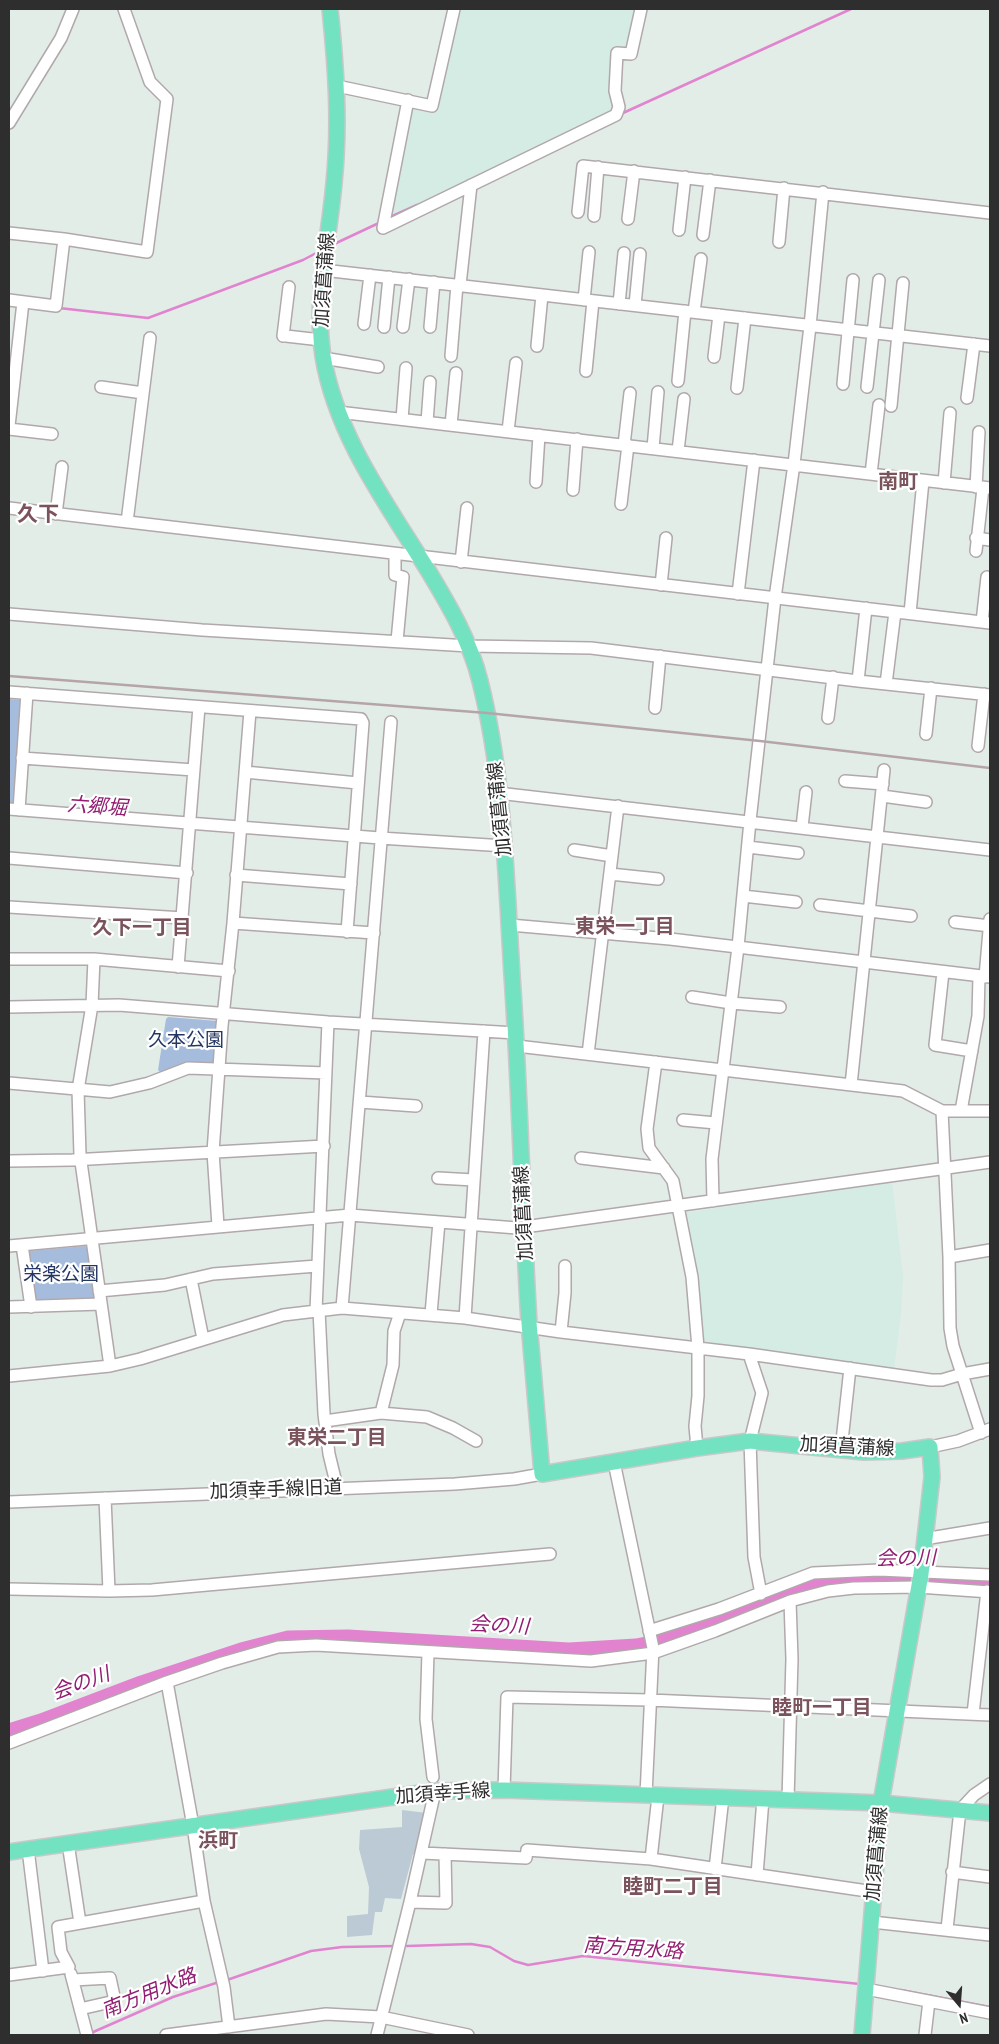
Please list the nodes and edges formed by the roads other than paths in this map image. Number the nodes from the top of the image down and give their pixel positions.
1 (73, 9) edge
2 (124, 9) edge
3 (330, 9) edge
4 (454, 9) edge
5 (641, 9) edge
6 (337, 86) junction
7 (408, 100) junction
8 (9, 122) edge
9 (598, 167) junction
10 (634, 171) junction
11 (685, 177) junction
12 (710, 180) junction
13 (471, 185) junction
14 (784, 188) junction
15 (823, 192) junction
16 (578, 212) dead end
17 (990, 213) edge
18 (594, 216) dead end
19 (628, 219) dead end
20 (679, 230) dead end
21 (9, 233) edge
22 (704, 235) dead end
23 (64, 239) junction
24 (779, 242) dead end
25 (589, 252) dead end
26 (624, 253) dead end
27 (640, 254) dead end
28 (701, 259) dead end
29 (323, 270) junction
30 (370, 275) junction
31 (389, 277) junction
32 (409, 279) junction
33 (854, 280) dead end
34 (879, 280) dead end
35 (434, 282) junction
36 (903, 282) dead end
37 (458, 285) junction
38 (289, 287) dead end
39 (542, 295) junction
40 (9, 300) edge
41 (588, 300) junction
42 (23, 302) junction
43 (619, 304) junction
44 (635, 306) junction
45 (690, 312) junction
46 (719, 315) junction
47 (744, 318) junction
48 (364, 324) dead end
49 (403, 326) dead end
50 (430, 326) dead end
51 (810, 326) junction
52 (384, 327) dead end
53 (848, 330) junction
54 (874, 333) junction
55 (898, 336) junction
56 (150, 338) dead end
57 (321, 340) junction
58 (974, 344) junction
59 (537, 346) dead end
60 (990, 346) edge
61 (13, 348) edge
62 (451, 356) dead end
63 (714, 357) dead end
64 (323, 358) junction
65 (516, 363) dead end
66 (378, 367) dead end
67 (406, 368) dead end
68 (586, 371) dead end
69 (456, 373) dead end
70 (678, 381) dead end
71 (430, 382) dead end
72 (843, 384) dead end
73 (11, 387) edge
74 (101, 387) dead end
75 (867, 387) dead end
76 (737, 388) dead end
77 (658, 392) dead end
78 (143, 393) junction
79 (630, 393) dead end
80 (967, 398) dead end
81 (684, 399) dead end
82 (879, 405) dead end
83 (891, 406) dead end
84 (338, 412) junction
85 (950, 413) dead end
86 (402, 419) junction
87 (427, 422) junction
88 (451, 425) junction
89 (9, 427) edge
90 (508, 432) junction
91 (979, 432) dead end
92 (52, 434) dead end
93 (539, 435) junction
94 (577, 440) junction
95 (626, 445) junction
96 (652, 448) junction
97 (678, 451) junction
98 (754, 460) junction
99 (794, 464) junction
100 (62, 467) dead end
101 (871, 474) junction
102 (923, 481) junction
103 (536, 482) dead end
104 (944, 483) junction
105 (983, 488) edge
106 (573, 490) dead end
107 (621, 504) dead end
108 (9, 508) edge
109 (467, 508) dead end
110 (56, 514) junction
111 (128, 522) junction
112 (666, 538) dead end
113 (976, 538) junction
114 (990, 540) edge
115 (976, 551) dead end
116 (395, 555) junction
117 (420, 558) junction
118 (461, 562) junction
119 (987, 577) dead end
120 (661, 585) junction
121 (738, 594) junction
122 (775, 598) junction
123 (866, 608) junction
124 (895, 612) junction
125 (910, 613) junction
126 (9, 614) edge
127 (986, 623) edge
128 (397, 641) junction
129 (470, 646) junction
130 (660, 656) junction
131 (768, 669) junction
132 (833, 677) junction
133 (858, 681) junction
134 (886, 684) junction
135 (931, 688) junction
136 (9, 692) edge
137 (27, 693) junction
138 (987, 694) edge
139 (199, 707) junction
140 (655, 708) dead end
141 (250, 711) junction
142 (828, 718) dead end
143 (391, 722) dead end
144 (926, 734) dead end
145 (978, 746) dead end
146 (22, 758) junction
147 (194, 770) junction
148 (884, 770) dead end
149 (245, 772) junction
150 (845, 781) dead end
151 (358, 783) junction
152 (883, 784) junction
153 (806, 792) dead end
154 (498, 793) junction
155 (882, 796) junction
156 (926, 802) dead end
157 (618, 806) junction
158 (14, 810) edge
159 (750, 821) junction
160 (190, 824) junction
161 (240, 827) junction
162 (802, 827) junction
163 (354, 836) junction
164 (879, 837) junction
165 (380, 838) junction
166 (505, 846) junction
167 (748, 847) junction
168 (574, 850) dead end
169 (990, 850) edge
170 (798, 853) dead end
171 (612, 856) junction
172 (9, 858) edge
173 (187, 872) junction
174 (610, 874) junction
175 (236, 875) junction
176 (658, 879) dead end
177 (351, 884) junction
178 (743, 896) junction
179 (796, 902) dead end
180 (820, 905) dead end
181 (9, 907) edge
182 (870, 911) junction
183 (911, 916) dead end
184 (183, 918) junction
185 (955, 922) dead end
186 (990, 922) edge
187 (233, 923) junction
188 (510, 925) junction
189 (347, 932) junction
190 (374, 933) junction
191 (603, 933) junction
192 (738, 948) junction
193 (9, 959) edge
194 (94, 960) junction
195 (864, 963) junction
196 (178, 967) junction
197 (228, 972) junction
198 (943, 972) junction
199 (985, 977) edge
200 (692, 997) dead end
201 (731, 1003) junction
202 (92, 1005) junction
203 (9, 1007) edge
204 (780, 1007) dead end
205 (224, 1014) junction
206 (328, 1022) junction
207 (366, 1024) junction
208 (484, 1031) junction
209 (516, 1040) junction
210 (972, 1051) junction
211 (588, 1054) junction
212 (656, 1062) junction
213 (219, 1068) junction
214 (722, 1071) junction
215 (326, 1073) junction
216 (9, 1083) edge
217 (851, 1085) junction
218 (78, 1090) junction
219 (360, 1102) junction
220 (416, 1106) dead end
221 (942, 1111) junction
222 (962, 1111) junction
223 (990, 1111) edge
224 (683, 1120) dead end
225 (716, 1123) junction
226 (324, 1146) junction
227 (213, 1152) junction
228 (581, 1158) dead end
229 (80, 1160) junction
230 (9, 1161) edge
231 (990, 1162) edge
232 (664, 1168) junction
233 (944, 1169) junction
234 (438, 1178) dead end
235 (474, 1180) junction
236 (713, 1201) junction
237 (679, 1206) junction
238 (350, 1215) junction
239 (319, 1217) junction
240 (438, 1222) junction
241 (471, 1225) junction
242 (218, 1226) junction
243 (524, 1227) junction
244 (92, 1239) junction
245 (22, 1245) junction
246 (9, 1246) edge
247 (990, 1250) edge
248 (949, 1257) junction
249 (317, 1266) junction
250 (565, 1266) dead end
251 (191, 1279) junction
252 (99, 1291) junction
253 (101, 1304) junction
254 (31, 1306) junction
255 (9, 1307) edge
256 (342, 1308) junction
257 (317, 1310) junction
258 (400, 1313) junction
259 (431, 1314) junction
260 (465, 1318) junction
261 (530, 1326) junction
262 (561, 1332) junction
263 (203, 1339) junction
264 (698, 1348) junction
265 (749, 1354) junction
266 (110, 1366) junction
267 (850, 1368) junction
268 (990, 1369) edge
269 (962, 1374) junction
270 (9, 1376) edge
271 (382, 1413) junction
272 (325, 1420) junction
273 (986, 1431) edge
274 (476, 1441) dead end
275 (750, 1442) junction
276 (930, 1447) junction
277 (698, 1448) junction
278 (841, 1450) junction
279 (614, 1462) junction
280 (542, 1474) junction
281 (337, 1487) junction
282 (105, 1498) junction
283 (9, 1502) edge
284 (990, 1528) edge
285 (924, 1539) junction
286 (550, 1554) dead end
287 (990, 1575) edge
288 (919, 1579) junction
289 (9, 1589) edge
290 (109, 1591) junction
291 (989, 1591) edge
292 (761, 1594) junction
293 (790, 1601) junction
294 (650, 1634) junction
295 (653, 1651) junction
296 (428, 1652) junction
297 (167, 1682) junction
298 (650, 1700) junction
299 (790, 1706) junction
300 (896, 1710) junction
301 (973, 1714) junction
302 (990, 1715) edge
303 (9, 1744) edge
304 (434, 1784) junction
305 (990, 1784) edge
306 (504, 1790) junction
307 (652, 1795) junction
308 (723, 1798) junction
309 (763, 1799) junction
310 (788, 1800) junction
311 (881, 1803) junction
312 (960, 1810) junction
313 (990, 1813) edge
314 (193, 1826) junction
315 (68, 1843) junction
316 (28, 1849) junction
317 (9, 1852) edge
318 (422, 1853) junction
319 (445, 1854) junction
320 (651, 1858) junction
321 (715, 1869) junction
322 (952, 1872) junction
323 (757, 1875) junction
324 (990, 1877) edge
325 (874, 1892) junction
326 (204, 1901) junction
327 (410, 1902) junction
328 (872, 1922) junction
329 (80, 1923) junction
330 (947, 1929) junction
331 (990, 1935) edge
332 (69, 1967) junction
333 (43, 1971) junction
334 (9, 1975) edge
335 (73, 1980) junction
336 (866, 1989) junction
337 (929, 2001) junction
338 (80, 2009) junction
339 (990, 2013) edge
340 (381, 2017) junction
341 (229, 2027) junction
342 (87, 2035) edge
343 (166, 2035) edge
344 (377, 2035) edge
345 (468, 2035) edge
346 (862, 2035) edge
347 (925, 2035) edge

1 - 8 street
2 - 23 street
3 - 6 main road, 加須菖蒲線
4 - 7 street
5 - 13 street
6 - 7 street
6 - 29 main road, 加須菖蒲線
7 - 13 street
9 - 10 street
9 - 16 street
9 - 18 street
10 - 11 street
10 - 19 street
11 - 12 street
11 - 20 street
12 - 14 street
12 - 22 street
13 - 37 street
14 - 15 street
14 - 24 street
15 - 17 street
15 - 51 street
21 - 23 street
23 - 42 street
25 - 41 street
26 - 43 street
27 - 44 street
28 - 45 street
29 - 30 street
29 - 57 main road, 加須菖蒲線
30 - 31 street
30 - 48 street
31 - 32 street
31 - 52 street
32 - 35 street
32 - 49 street
33 - 53 street
34 - 54 street
35 - 37 street
35 - 50 street
36 - 55 street
37 - 39 street
37 - 62 street
38 - 57 street
39 - 41 street
39 - 59 street
40 - 42 street
41 - 43 street
41 - 68 street
42 - 61 street
43 - 44 street
44 - 45 street
45 - 46 street
45 - 70 street
46 - 47 street
46 - 63 street
47 - 51 street
47 - 76 street
51 - 53 street
51 - 99 street
53 - 54 street
53 - 72 street
54 - 55 street
54 - 75 street
55 - 58 street
55 - 83 street
56 - 78 street
57 - 64 main road, 加須菖蒲線
58 - 60 street
58 - 80 street
61 - 73 street
64 - 66 street
64 - 84 main road, 加須菖蒲線
65 - 90 street
67 - 86 street
69 - 88 street
71 - 87 street
73 - 89 street
74 - 78 street
77 - 96 street
78 - 111 street
79 - 95 street
81 - 97 street
82 - 101 street
84 - 86 street
84 - 117 main road, 加須菖蒲線
85 - 104 street
86 - 87 street
87 - 88 street
88 - 90 street
89 - 92 street
90 - 93 street
91 - 105 street
93 - 94 street
93 - 103 street
94 - 95 street
94 - 106 street
95 - 96 street
95 - 107 street
96 - 97 street
97 - 98 street
98 - 99 street
98 - 121 street
99 - 101 street
99 - 122 street
100 - 110 street
101 - 102 street
102 - 104 street
102 - 125 street
104 - 105 street
105 - 113 street
108 - 110 street
109 - 118 street
110 - 111 street
111 - 116 street
112 - 120 street
113 - 114 street
113 - 115 street
116 - 117 street
116 - 128 street
117 - 118 street
117 - 129 main road, 加須菖蒲線
118 - 120 street
119 - 127 street
120 - 121 street
121 - 122 street
122 - 123 street
122 - 131 street
123 - 124 street
123 - 133 street
124 - 125 street
124 - 134 street
125 - 127 street
126 - 128 street
128 - 129 street
129 - 130 street
129 - 154 main road, 加須菖蒲線
130 - 131 street
130 - 140 street
131 - 132 street
131 - 159 street
132 - 133 street
132 - 142 street
133 - 134 street
134 - 135 street
135 - 138 street
135 - 144 street
136 - 137 street
137 - 139 street
137 - 146 street
138 - 145 street
139 - 141 street
139 - 147 street
141 - 149 street
141 - 151 street
143 - 165 street
146 - 147 street
146 - 158 street
147 - 160 street
148 - 152 street
149 - 151 street
149 - 161 street
150 - 152 street
151 - 163 street
152 - 155 street
153 - 162 street
154 - 157 street
154 - 166 main road, 加須菖蒲線
155 - 156 street
155 - 164 street
157 - 159 street
157 - 171 street
158 - 160 street
159 - 162 street
159 - 167 street
160 - 161 street
160 - 173 street
161 - 163 street
161 - 175 street
162 - 164 street
163 - 165 street
163 - 177 street
164 - 169 street
164 - 182 street
165 - 166 street
165 - 190 street
166 - 188 main road, 加須菖蒲線
167 - 170 street
167 - 178 street
168 - 171 street
171 - 174 street
172 - 173 street
173 - 184 street
174 - 176 street
174 - 191 street
175 - 177 street
175 - 187 street
177 - 189 street
178 - 179 street
178 - 192 street
180 - 182 street
181 - 184 street
182 - 183 street
182 - 195 street
184 - 196 street
185 - 186 street
186 - 199 street
187 - 189 street
187 - 197 street
188 - 191 street
188 - 209 main road, 加須菖蒲線
189 - 190 street
190 - 207 street
191 - 192 street
191 - 211 street
192 - 195 street
192 - 201 street
193 - 194 street
194 - 196 street
194 - 202 street
195 - 198 street
195 - 217 street
196 - 197 street
197 - 205 street
198 - 199 street
198 - 210 street
199 - 210 street
200 - 201 street
201 - 204 street
201 - 214 street
202 - 203 street
202 - 205 street
202 - 218 street
205 - 206 street
205 - 213 street
206 - 207 street
206 - 215 street
207 - 208 street
207 - 219 street
208 - 209 street
208 - 235 street
209 - 211 street
209 - 243 main road, 加須菖蒲線
210 - 222 street
211 - 212 street
212 - 214 street
212 - 232 street
213 - 215 street
213 - 218 street
213 - 227 street
214 - 217 street
214 - 225 street
215 - 226 street
216 - 218 street
217 - 221 street
218 - 229 street
219 - 220 street
219 - 238 street
221 - 222 street
221 - 233 street
222 - 223 street
224 - 225 street
225 - 236 street
226 - 227 street
226 - 239 street
227 - 229 street
227 - 242 street
228 - 232 street
229 - 230 street
229 - 244 street
231 - 233 street
232 - 237 street
233 - 236 street
233 - 248 street
234 - 235 street
235 - 241 street
236 - 237 street
237 - 243 street
237 - 264 street
238 - 239 street
238 - 240 street
238 - 256 street
239 - 242 street
239 - 249 street
240 - 241 street
240 - 259 street
241 - 243 street
241 - 260 street
242 - 244 street
243 - 261 main road, 加須菖蒲線
244 - 245 street
244 - 252 street
245 - 246 street
245 - 254 street
247 - 248 street
248 - 269 street
249 - 251 street
249 - 257 street
250 - 262 street
251 - 252 street
251 - 263 street
252 - 253 street
253 - 254 street
253 - 266 street
254 - 255 street
256 - 257 street
256 - 258 street
257 - 263 street
257 - 272 street
258 - 259 street
258 - 271 street
259 - 260 street
260 - 261 street
261 - 262 street
261 - 280 main road, 加須菖蒲線
262 - 264 street
263 - 266 street
264 - 265 street
264 - 277 street
265 - 267 street
265 - 275 street
266 - 270 street
267 - 269 street
267 - 278 street
268 - 269 street
269 - 273 street
271 - 272 street
271 - 274 street
272 - 281 street
273 - 276 street
275 - 277 main road, 加須菖蒲線
275 - 278 main road, 加須菖蒲線
275 - 292 street
276 - 278 main road, 加須菖蒲線
276 - 285 main road, 加須菖蒲線
277 - 279 main road, 加須菖蒲線
279 - 280 main road, 加須菖蒲線
279 - 294 street
280 - 281 street, 加須幸手線旧道
281 - 282 street, 加須幸手線旧道
282 - 283 street, 加須幸手線旧道
282 - 290 street
284 - 285 street
285 - 288 main road, 加須菖蒲線
286 - 290 street
287 - 288 street
288 - 291 street
288 - 292 street
288 - 293 street
288 - 300 main road, 加須菖蒲線
289 - 290 street
291 - 301 street
292 - 294 street
293 - 295 street
293 - 299 street
294 - 295 street
295 - 296 street
295 - 298 street
296 - 297 street
296 - 304 street
297 - 303 street
297 - 314 street
298 - 299 street
298 - 306 street
298 - 307 street
299 - 300 street
299 - 310 street
300 - 301 street
300 - 311 main road, 加須菖蒲線
301 - 302 street
304 - 306 main road, 加須幸手線
304 - 314 main road, 加須幸手線
304 - 318 street
305 - 312 street
306 - 307 main road, 加須幸手線
307 - 308 main road, 加須幸手線
307 - 320 street
308 - 309 main road, 加須幸手線
308 - 321 street
309 - 310 main road, 加須幸手線
309 - 323 street
310 - 311 main road, 加須幸手線
311 - 312 main road, 加須幸手線
311 - 325 main road, 加須菖蒲線
312 - 313 main road, 加須幸手線
312 - 322 street
314 - 315 main road, 加須幸手線
314 - 326 street
315 - 316 main road, 加須幸手線
315 - 329 street
316 - 317 main road, 加須幸手線
316 - 333 street
318 - 319 street
318 - 327 street
319 - 320 street
319 - 327 street
320 - 321 street
321 - 323 street
322 - 324 street
322 - 330 street
323 - 325 street
325 - 328 main road, 加須菖蒲線
326 - 329 street
326 - 341 street
327 - 340 street
328 - 330 street
328 - 336 main road, 加須菖蒲線
329 - 332 street
330 - 331 street
332 - 333 street
332 - 335 street
333 - 334 street
335 - 338 street
335 - 338 street
336 - 337 street
336 - 346 main road, 加須菖蒲線
337 - 339 street
337 - 347 street
338 - 342 street
340 - 341 street
340 - 344 street
340 - 345 street
341 - 343 street

